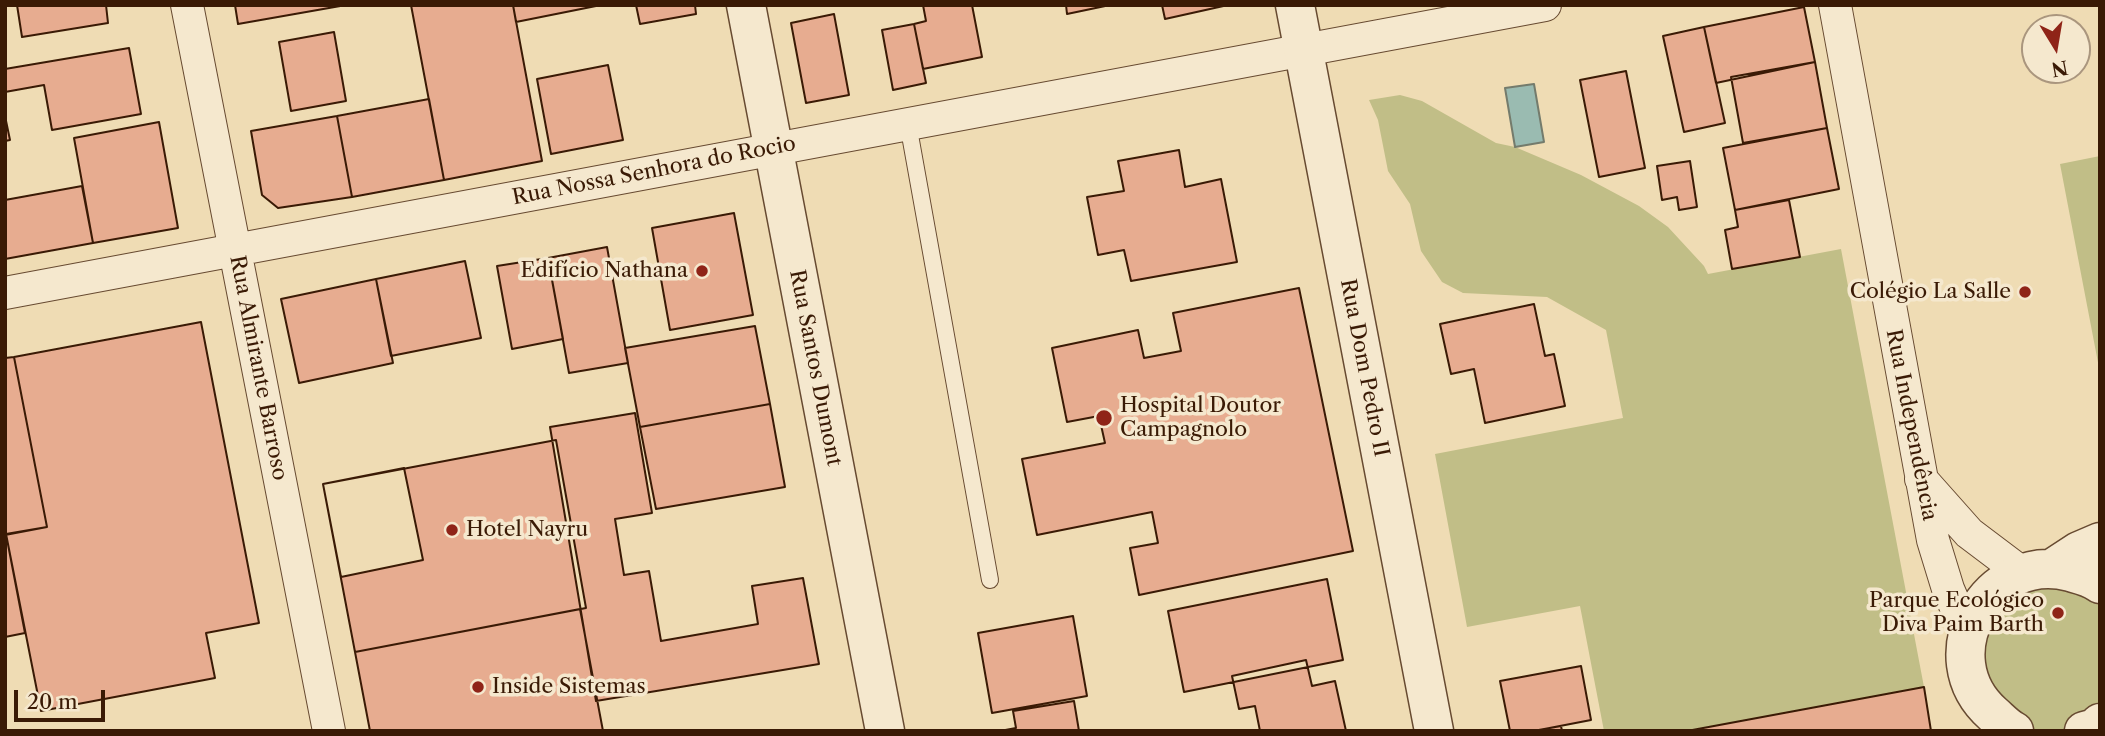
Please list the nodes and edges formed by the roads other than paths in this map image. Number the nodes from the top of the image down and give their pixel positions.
1 (187, 5) edge
2 (746, 5) edge
3 (1295, 5) edge
4 (1545, 5) edge
5 (1835, 5) edge
6 (1303, 51) junction
7 (908, 124) junction
8 (773, 149) junction
9 (235, 249) junction
10 (5, 293) edge
11 (1920, 478) junction
12 (2100, 542) edge
13 (2038, 570) junction
14 (990, 580) dead end
15 (2100, 584) edge
16 (1967, 633) junction
17 (1968, 677) junction
18 (2100, 723) edge
19 (329, 731) edge
20 (885, 731) edge
21 (1434, 731) edge
22 (1978, 731) edge
23 (2014, 731) edge
24 (2084, 731) edge

1 - 9 street, Rua Almirante Barroso
2 - 8 street, Rua Santos Dumont
3 - 6 street, Rua Dom Pedro II
4 - 6 street, Rua Nossa Senhora do Rocio
5 - 11 street, Rua Independência
6 - 7 street, Rua Nossa Senhora do Rocio
6 - 21 street, Rua Dom Pedro II
7 - 8 street, Rua Nossa Senhora do Rocio
7 - 14 lane
8 - 9 street, Rua Nossa Senhora do Rocio
8 - 20 street, Rua Santos Dumont
9 - 10 street, Rua Nossa Senhora do Rocio
9 - 19 street, Rua Almirante Barroso
11 - 13 street
11 - 16 street, Rua Independência
12 - 13 street
13 - 15 street
13 - 16 street
16 - 17 street
17 - 22 street
17 - 23 street
18 - 24 street

